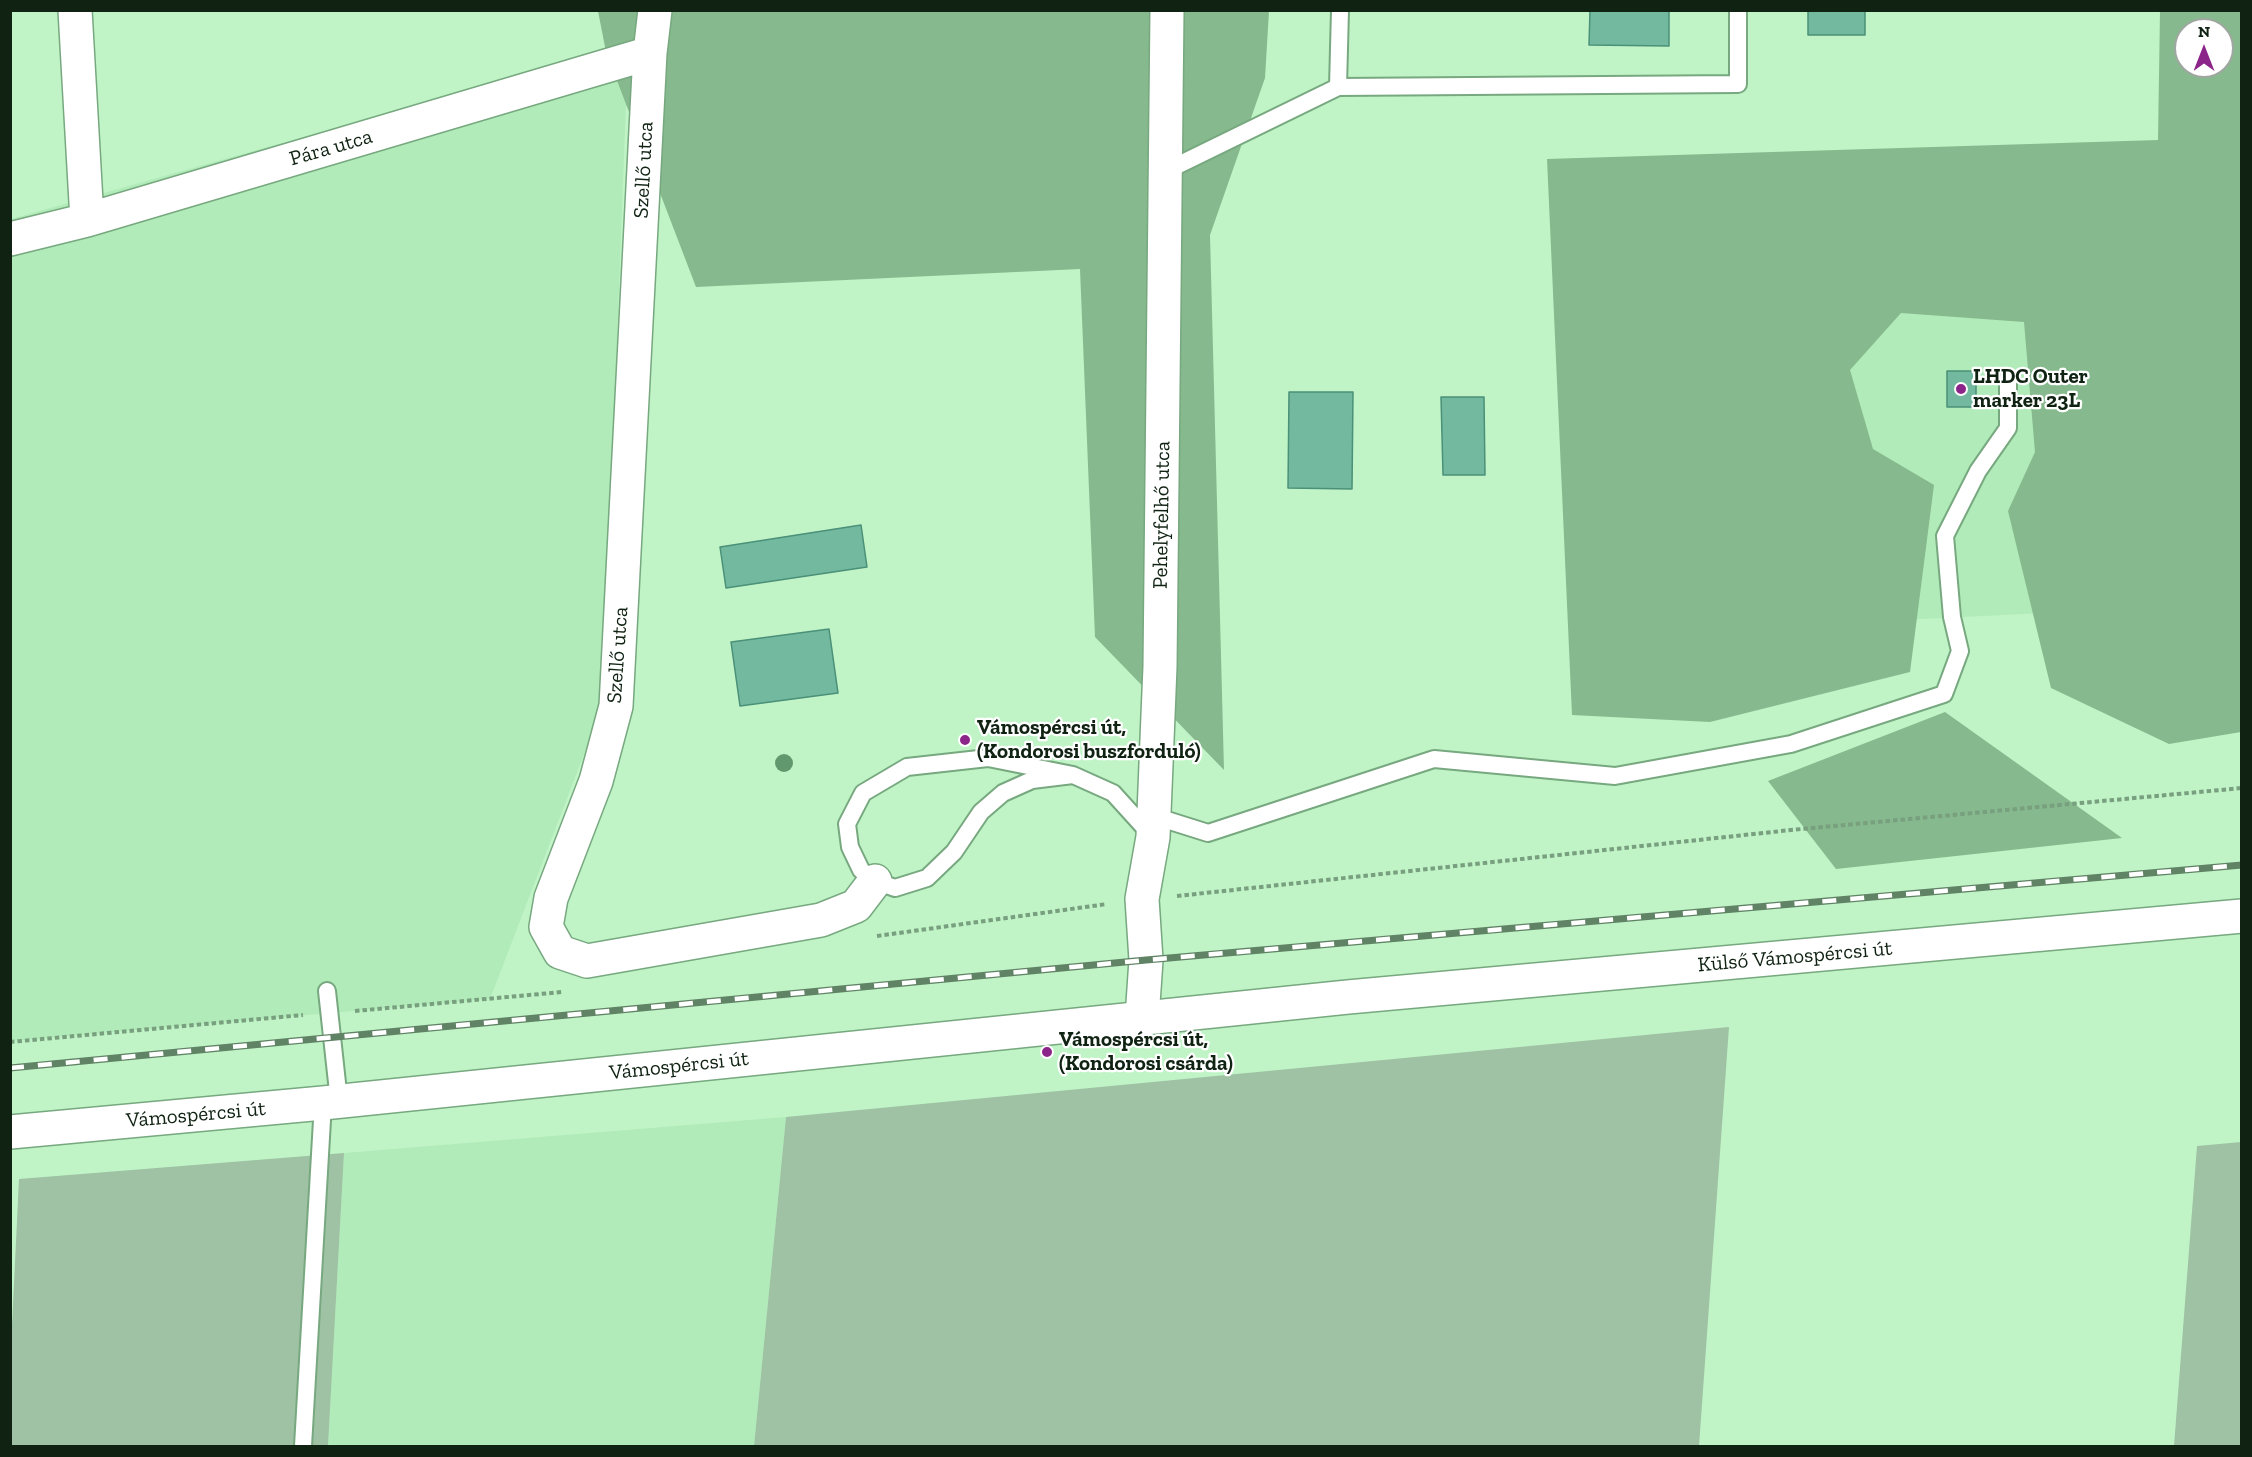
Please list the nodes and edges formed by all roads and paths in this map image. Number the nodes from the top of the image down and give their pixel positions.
1 (75, 10) edge
2 (655, 10) edge
3 (1167, 10) edge
4 (1340, 10) edge
5 (1738, 10) edge
6 (650, 53) junction
7 (1338, 87) junction
8 (1166, 171) junction
9 (87, 220) junction
10 (10, 239) edge
11 (2008, 379) dead end
12 (1073, 775) junction
13 (2241, 788) edge
14 (1153, 826) junction
15 (875, 881) junction
16 (1142, 899) junction
17 (2241, 916) edge
18 (327, 991) dead end
19 (1348, 997) joint
20 (1142, 1018) junction
21 (331, 1102) junction
22 (10, 1132) edge
23 (303, 1446) edge

1 - 9 street
2 - 6 street, Szellő utca
3 - 8 street, Pehelyfelhő utca
4 - 7 lane
5 - 7 lane
6 - 9 street, Pára utca
6 - 15 street, Szellő utca
7 - 8 lane
8 - 14 street, Pehelyfelhő utca
9 - 10 street, Pára utca
11 - 14 lane
12 - 14 lane
12 - 15 lane
12 - 15 lane
13 - 16 path
14 - 16 street, Pehelyfelhő utca
16 - 20 street, Pehelyfelhő utca
17 - 19 street, Külső Vámospércsi út
18 - 21 lane
19 - 20 street, Vámospércsi út
20 - 21 street, Vámospércsi út
21 - 22 street, Vámospércsi út
21 - 23 lane

